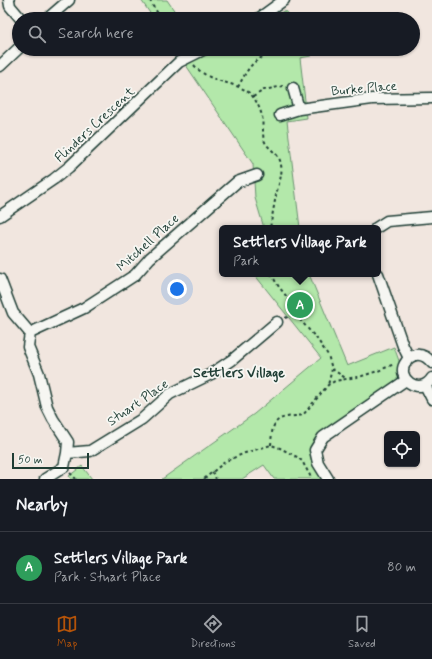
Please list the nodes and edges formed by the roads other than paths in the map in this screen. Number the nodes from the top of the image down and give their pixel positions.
1 (9, 0) edge
2 (69, 0) edge
3 (284, 0) edge
4 (15, 12) edge
5 (55, 12) edge
6 (268, 12) edge
7 (12, 55) edge
8 (191, 56) edge
9 (0, 66) edge
10 (293, 88) road end
11 (432, 98) edge
12 (299, 109) junction
13 (280, 114) dead end
14 (257, 175) dead end
15 (0, 216) edge
16 (432, 217) edge
17 (381, 225) edge
18 (379, 277) edge
19 (0, 279) edge
20 (277, 322) dead end
21 (30, 333) junction
22 (408, 356) junction
23 (432, 362) edge
24 (406, 380) junction
25 (429, 381) edge
26 (432, 399) edge
27 (67, 453) junction
28 (46, 479) edge
29 (328, 479) edge

1 - 4 street
2 - 5 street
3 - 6 street
7 - 9 street
8 - 15 street, Flinders Crescent
10 - 12 street
11 - 12 street, Burke Place
12 - 13 street, Burke Place
14 - 21 street, Mitchell Place
16 - 17 street
18 - 22 street
19 - 21 street
20 - 27 street, Stuart Place
21 - 27 street
22 - 23 street
22 - 24 street
24 - 25 street
24 - 29 street
25 - 26 street
27 - 28 street

